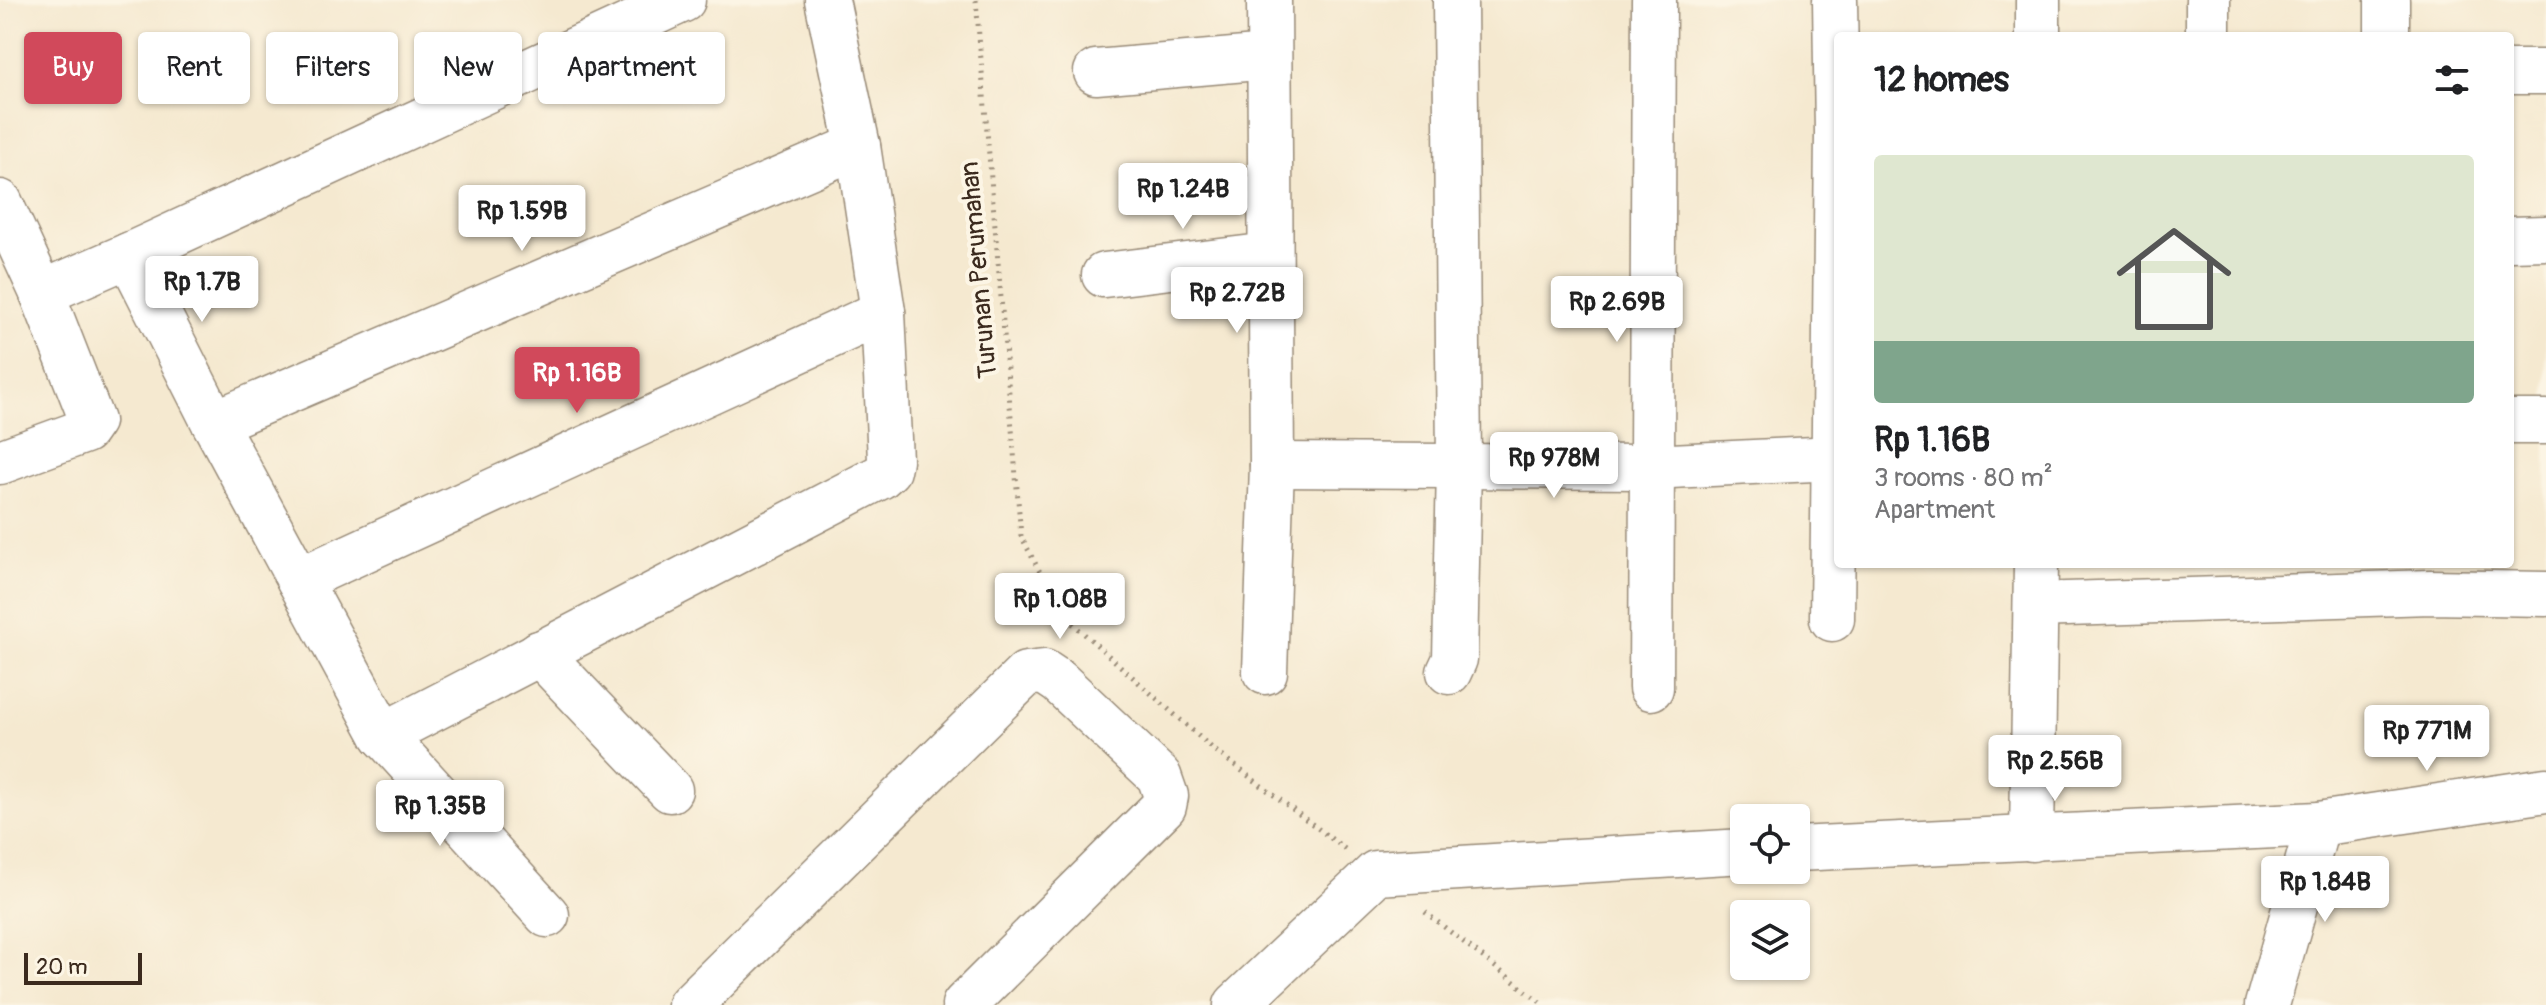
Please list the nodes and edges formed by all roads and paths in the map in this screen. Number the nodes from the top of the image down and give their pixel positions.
1 (683, 0) edge
2 (827, 0) edge
3 (976, 0) edge
4 (1269, 0) edge
5 (1455, 0) edge
6 (1654, 0) edge
7 (1835, 0) edge
8 (2038, 0) edge
9 (2208, 0) edge
10 (2387, 0) edge
11 (1835, 32) edge
12 (2038, 32) edge
13 (2208, 32) edge
14 (2387, 32) edge
15 (1268, 57) junction
16 (1096, 72) dead end
17 (2514, 72) edge
18 (2546, 72) edge
19 (858, 146) junction
20 (0, 202) edge
21 (2546, 238) edge
22 (2514, 239) edge
23 (129, 255) junction
24 (1270, 255) junction
25 (1104, 275) dead end
26 (42, 293) junction
27 (883, 312) junction
28 (2514, 422) edge
29 (2546, 422) edge
30 (214, 423) junction
31 (1834, 458) joint
32 (0, 462) edge
33 (1272, 465) junction
34 (1459, 465) junction
35 (1650, 467) junction
36 (299, 580) junction
37 (2036, 585) edge
38 (2546, 594) edge
39 (1832, 619) dead end
40 (539, 653) junction
41 (1265, 672) dead end
42 (1449, 672) dead end
43 (1651, 688) dead end
44 (383, 735) junction
45 (670, 790) dead end
46 (2546, 790) edge
47 (2318, 824) junction
48 (2032, 839) junction
49 (1810, 848) edge
50 (1730, 852) edge
51 (1376, 873) junction
52 (547, 915) dead end
53 (690, 1005) edge
54 (964, 1005) edge
55 (1236, 1005) edge
56 (1544, 1005) edge
57 (2267, 1005) edge

1 - 23 street
2 - 19 street
3 - 51 path, Turunan Perumahan
4 - 15 street
5 - 34 street
6 - 35 street
7 - 11 street
8 - 12 street
9 - 13 street
10 - 14 street
15 - 16 street
15 - 24 street
17 - 18 street
19 - 27 street
19 - 30 street
20 - 26 street
21 - 22 street
23 - 26 street
23 - 30 street
24 - 25 street
24 - 33 street
26 - 32 street
27 - 36 street
27 - 40 street
28 - 29 street
30 - 36 street
31 - 35 street
31 - 39 street
33 - 34 street
33 - 41 street
34 - 35 street
34 - 42 street
35 - 43 street
36 - 44 street
37 - 38 street
37 - 48 street
40 - 44 street
40 - 45 street
44 - 52 street
46 - 47 street
47 - 48 street
47 - 57 street
48 - 49 street
50 - 51 street
51 - 55 street
51 - 56 path
53 - 54 street

